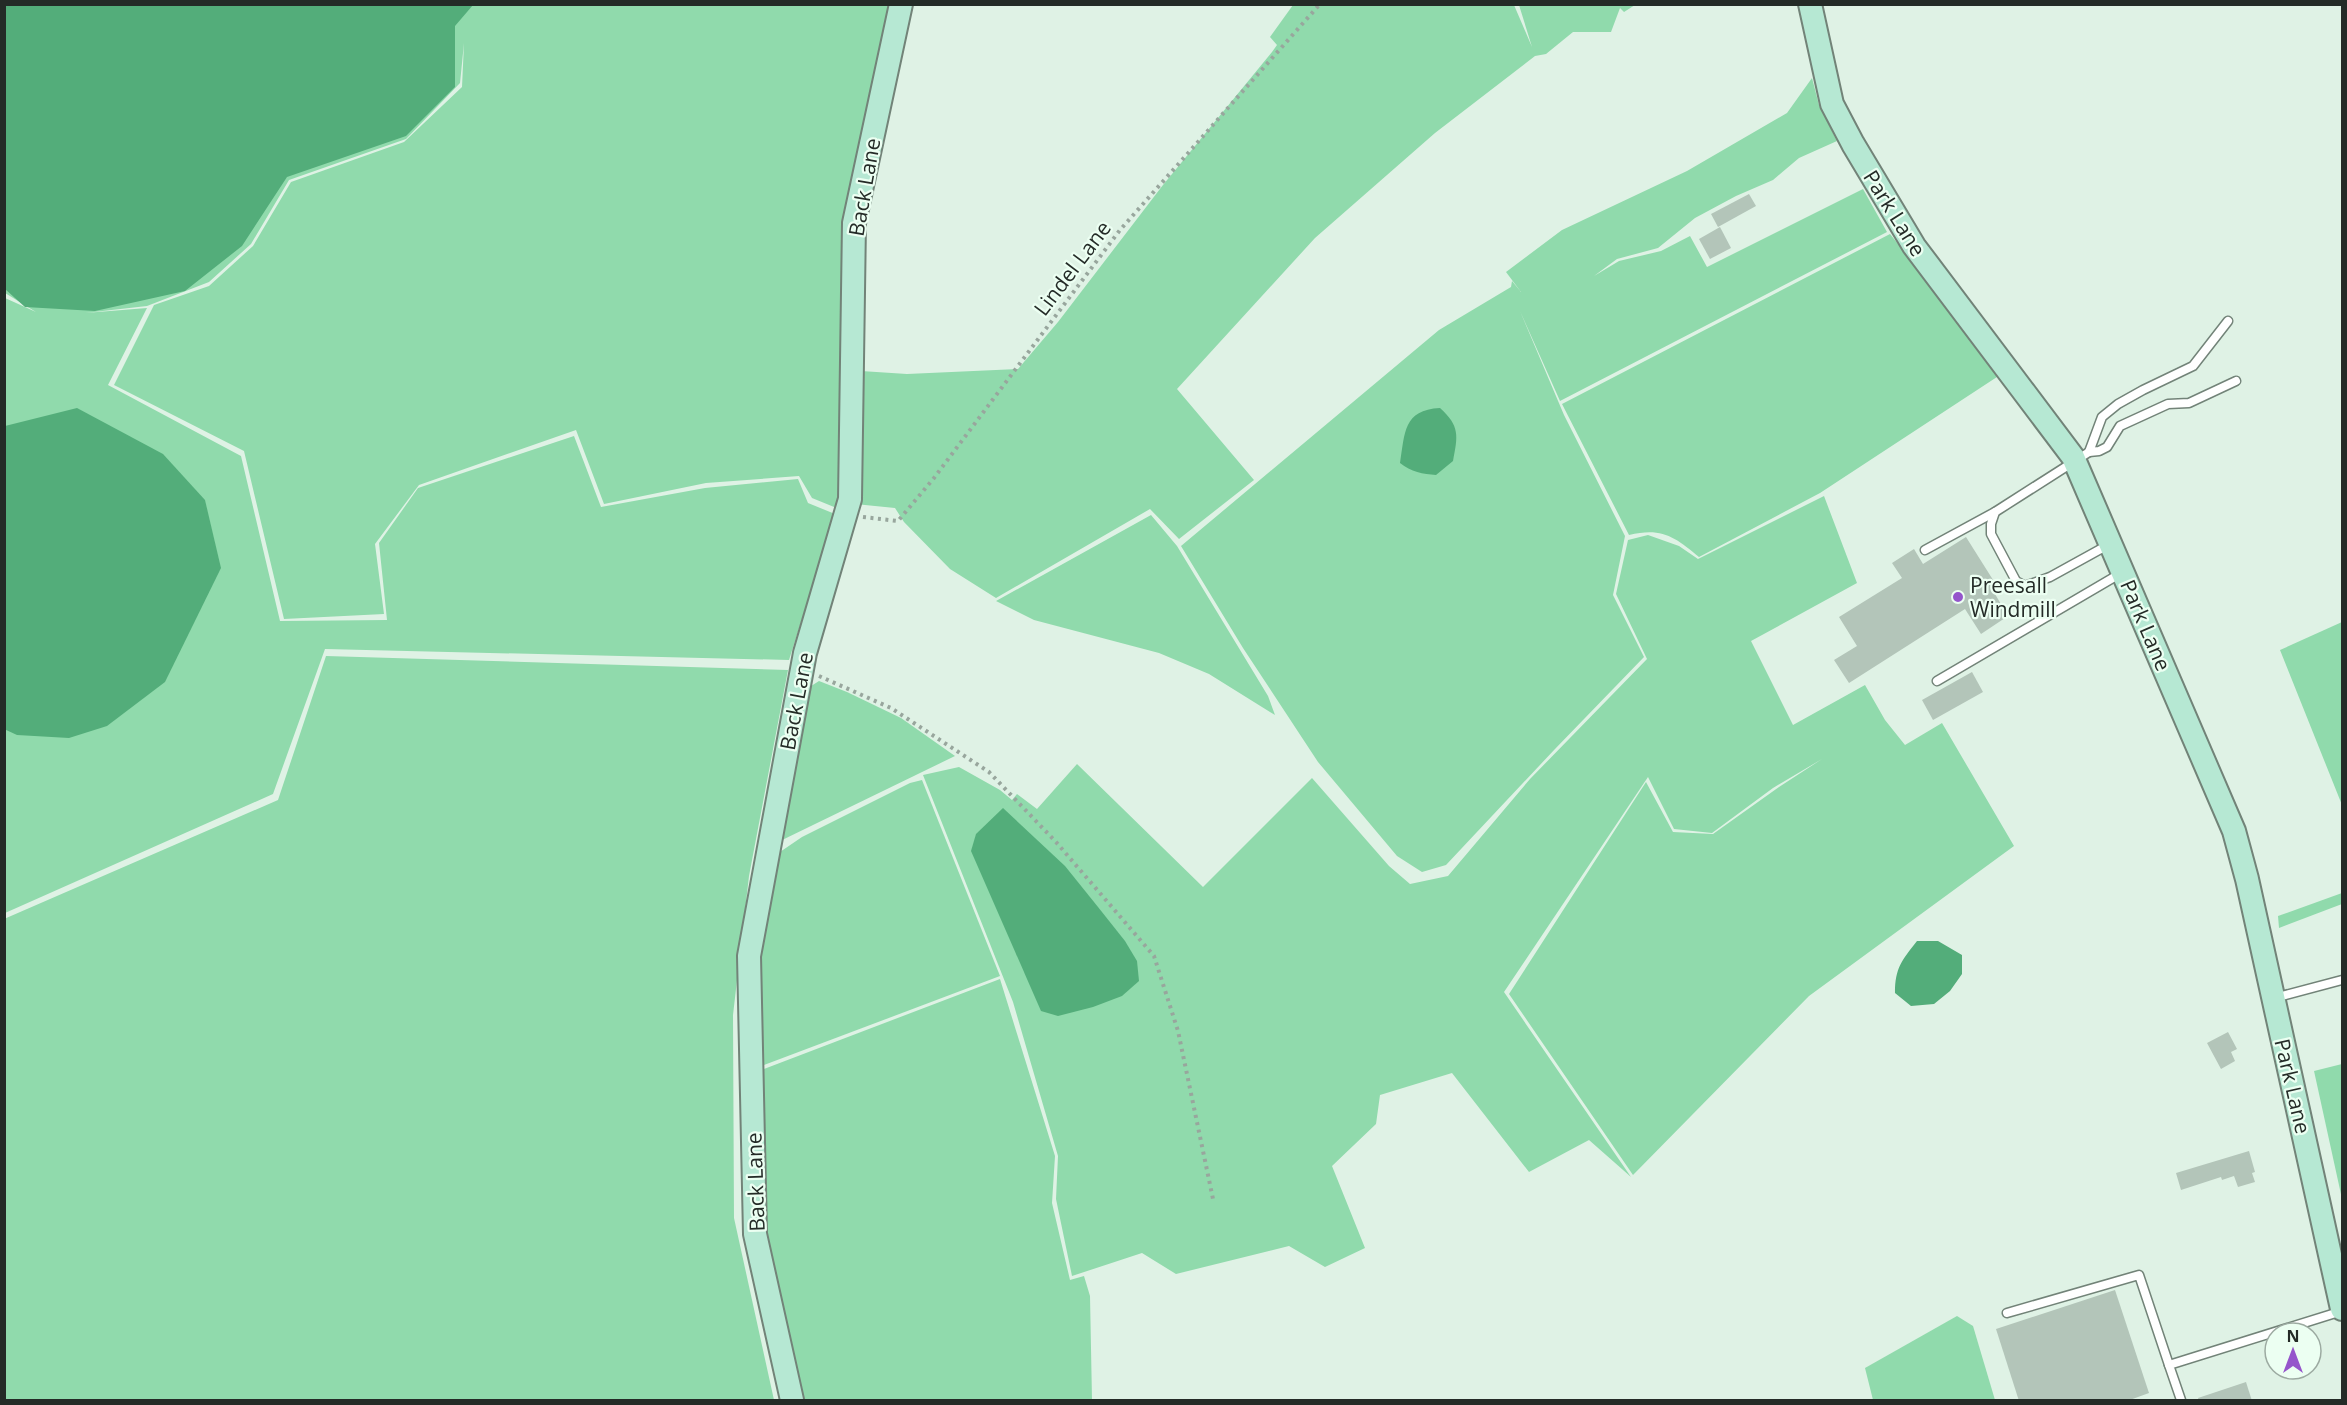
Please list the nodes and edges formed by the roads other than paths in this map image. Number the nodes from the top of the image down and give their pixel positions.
1 (901, 4) edge
2 (1810, 4) edge
3 (2228, 321) dead end
4 (2236, 381) dead end
5 (2082, 457) junction
6 (1995, 512) junction
7 (2111, 543) junction
8 (1925, 550) dead end
9 (2123, 572) junction
10 (1936, 681) dead end
11 (2343, 980) edge
12 (2274, 999) junction
13 (2343, 1310) edge
14 (2007, 1313) dead end
15 (2169, 1365) junction
16 (792, 1401) edge
17 (2181, 1401) edge

1 - 16 main road, Back Lane
2 - 5 main road, Park Lane
3 - 5 lane
4 - 5 lane
5 - 6 lane
5 - 7 main road, Park Lane
6 - 7 lane
6 - 8 lane
7 - 9 main road, Park Lane
9 - 10 lane
9 - 12 main road, Park Lane
11 - 12 lane
12 - 13 main road, Park Lane
13 - 15 lane
14 - 15 lane
15 - 17 lane

